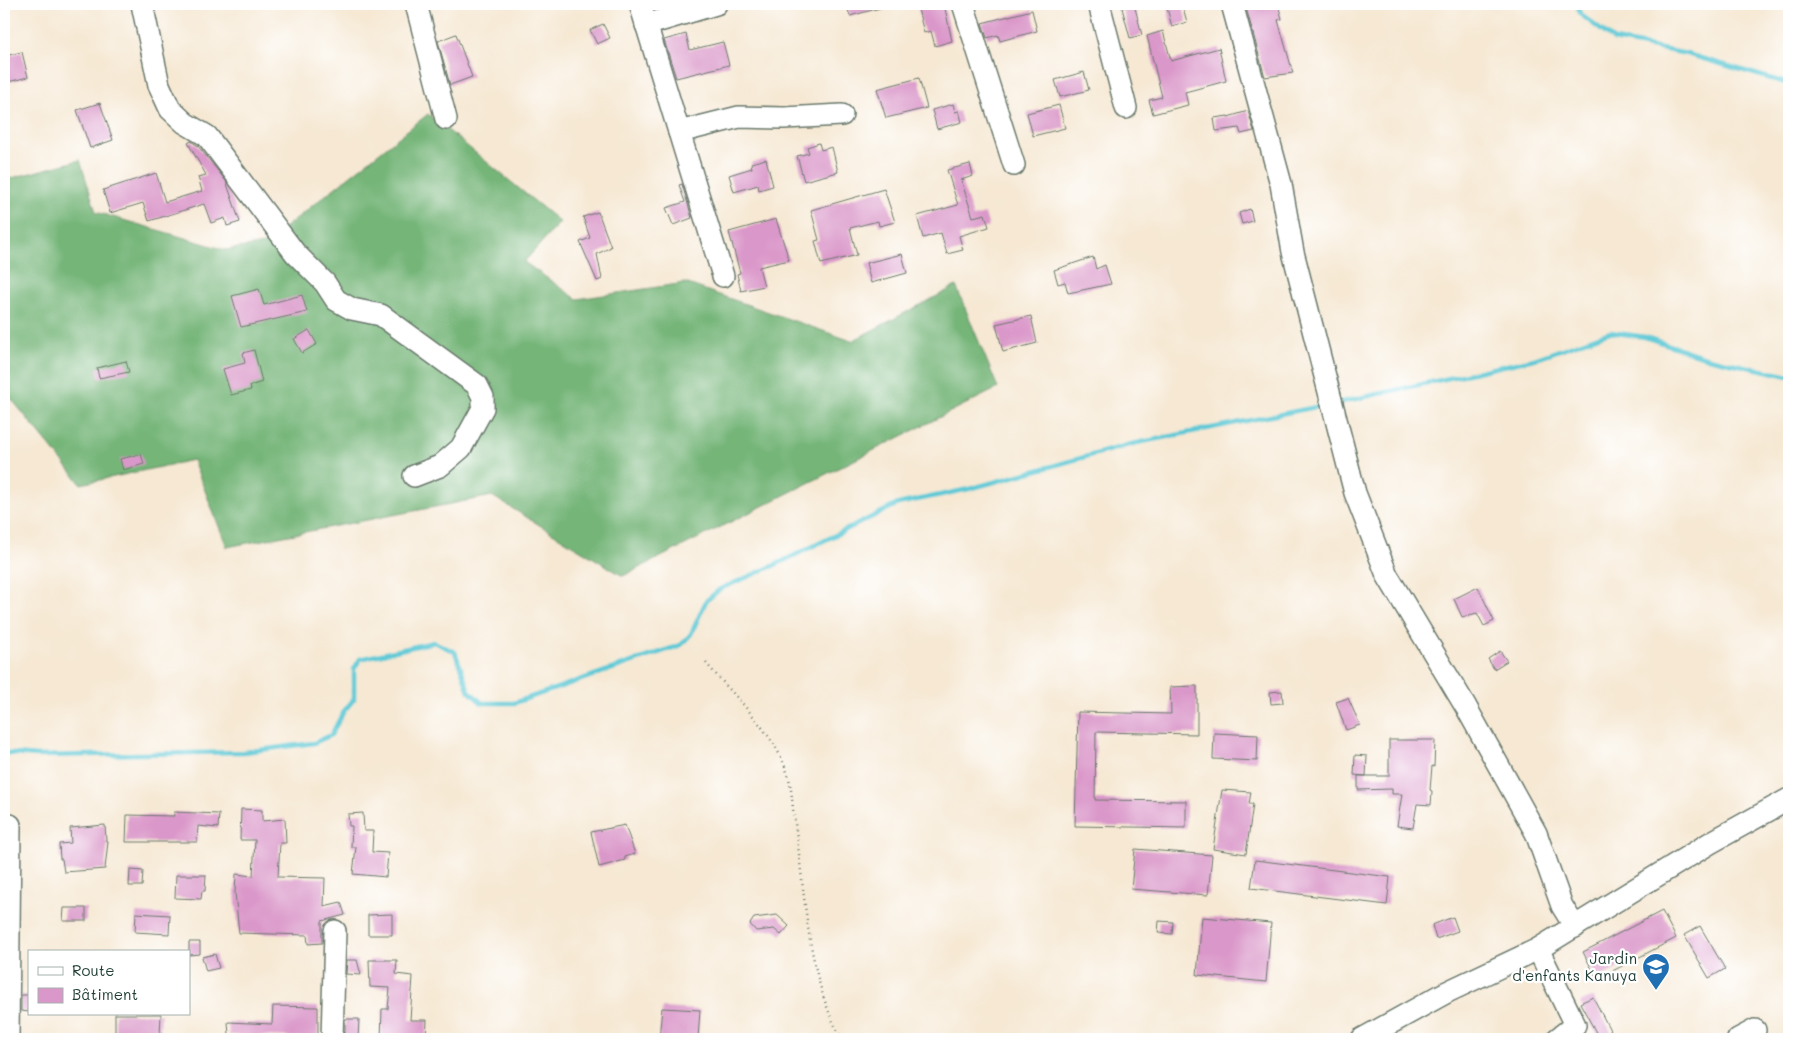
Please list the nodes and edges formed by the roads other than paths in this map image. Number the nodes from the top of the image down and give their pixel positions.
1 (142, 4) edge
2 (416, 4) edge
3 (640, 4) edge
4 (716, 4) edge
5 (963, 4) edge
6 (1098, 4) edge
7 (1232, 4) edge
8 (646, 25) junction
9 (1126, 108) dead end
10 (842, 115) dead end
11 (446, 119) dead end
12 (679, 132) junction
13 (1014, 165) dead end
14 (723, 276) dead end
15 (414, 476) dead end
16 (1789, 799) edge
17 (10, 825) dead end
18 (1575, 927) junction
19 (335, 931) dead end
20 (1538, 949) junction
21 (8, 1039) edge
22 (332, 1039) edge
23 (1362, 1039) edge
24 (1556, 1039) edge

1 - 15 street
2 - 11 street
3 - 8 street
4 - 8 street
5 - 13 street
6 - 9 street
7 - 18 street
8 - 12 street
10 - 12 street
12 - 14 street
16 - 18 street
17 - 21 street
18 - 20 street
19 - 22 street
20 - 23 street
20 - 24 street

